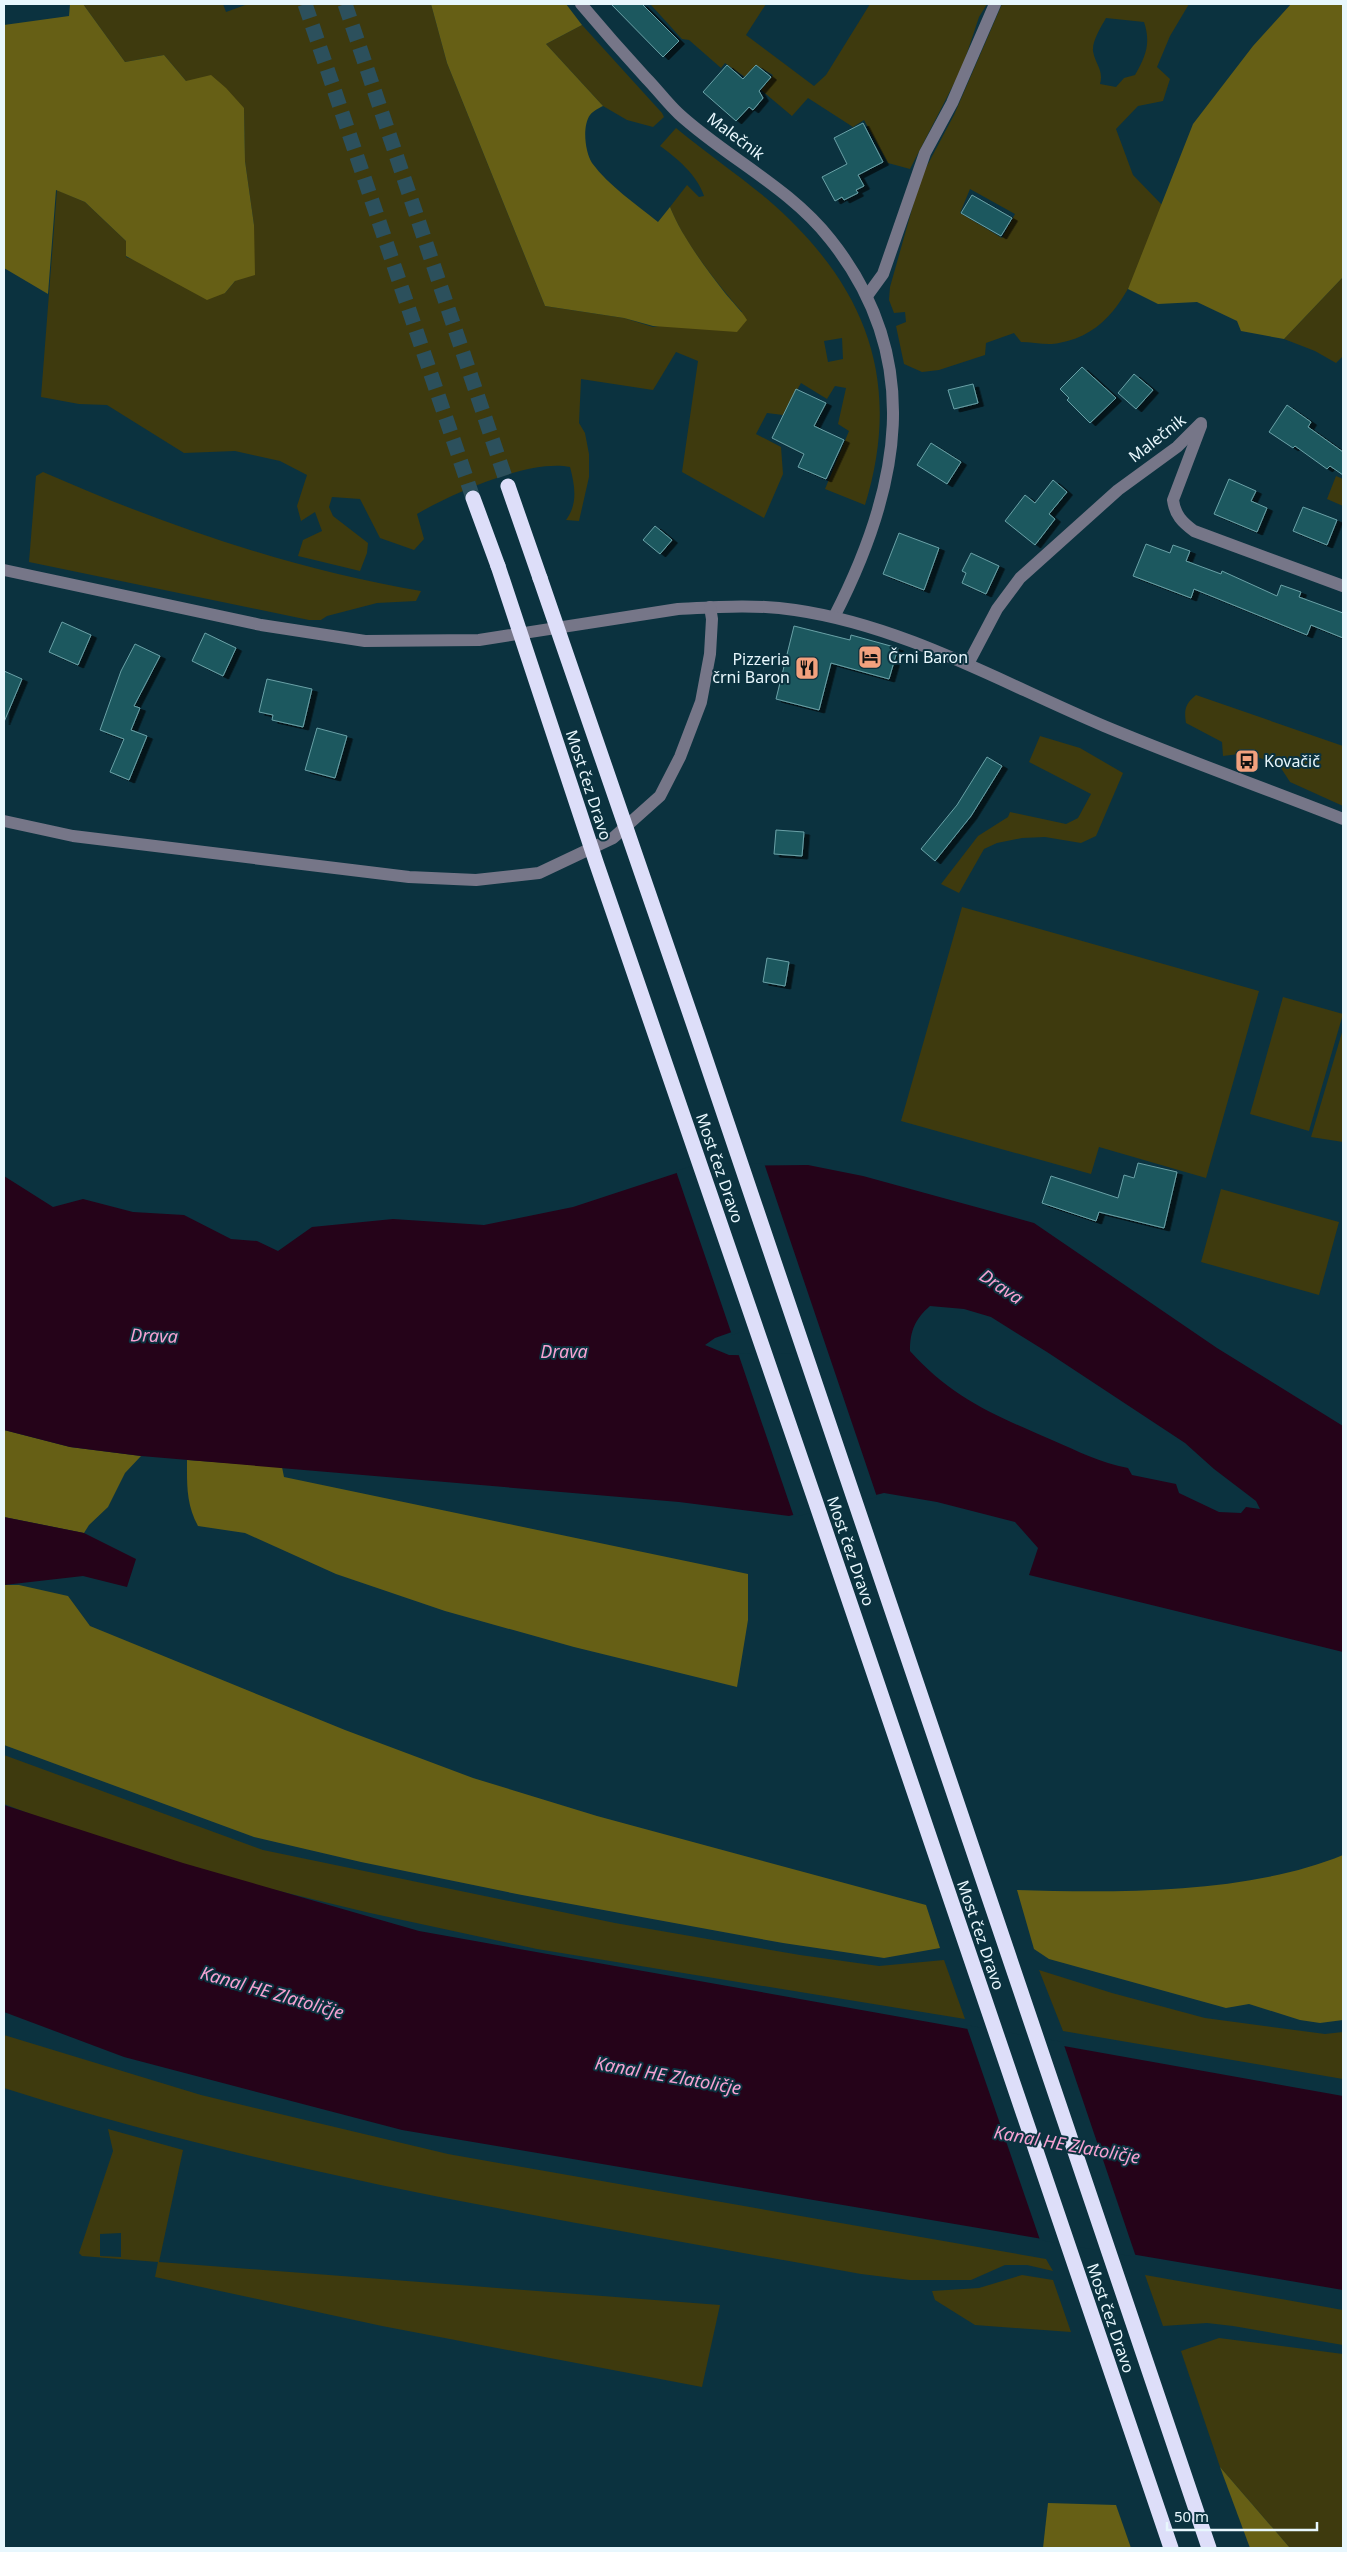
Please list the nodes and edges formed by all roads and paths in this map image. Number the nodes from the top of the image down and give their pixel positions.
1 (581, 4) edge
2 (995, 4) edge
3 (867, 296) junction
4 (508, 486) tunnel mouth
5 (473, 498) tunnel mouth
6 (4, 570) edge
7 (1343, 586) edge
8 (710, 607) junction
9 (834, 617) junction
10 (968, 664) junction
11 (1343, 818) edge
12 (4, 821) edge
13 (1170, 2548) edge
14 (1209, 2548) edge

1 - 3 street, Malečnik
2 - 3 street
3 - 9 street, Malečnik
4 - 14 highway, Most čez Dravo, bridge
5 - 13 highway, Most čez Dravo, bridge
6 - 8 street
7 - 10 street, Malečnik
8 - 9 street
8 - 12 street
9 - 10 street
10 - 11 street

